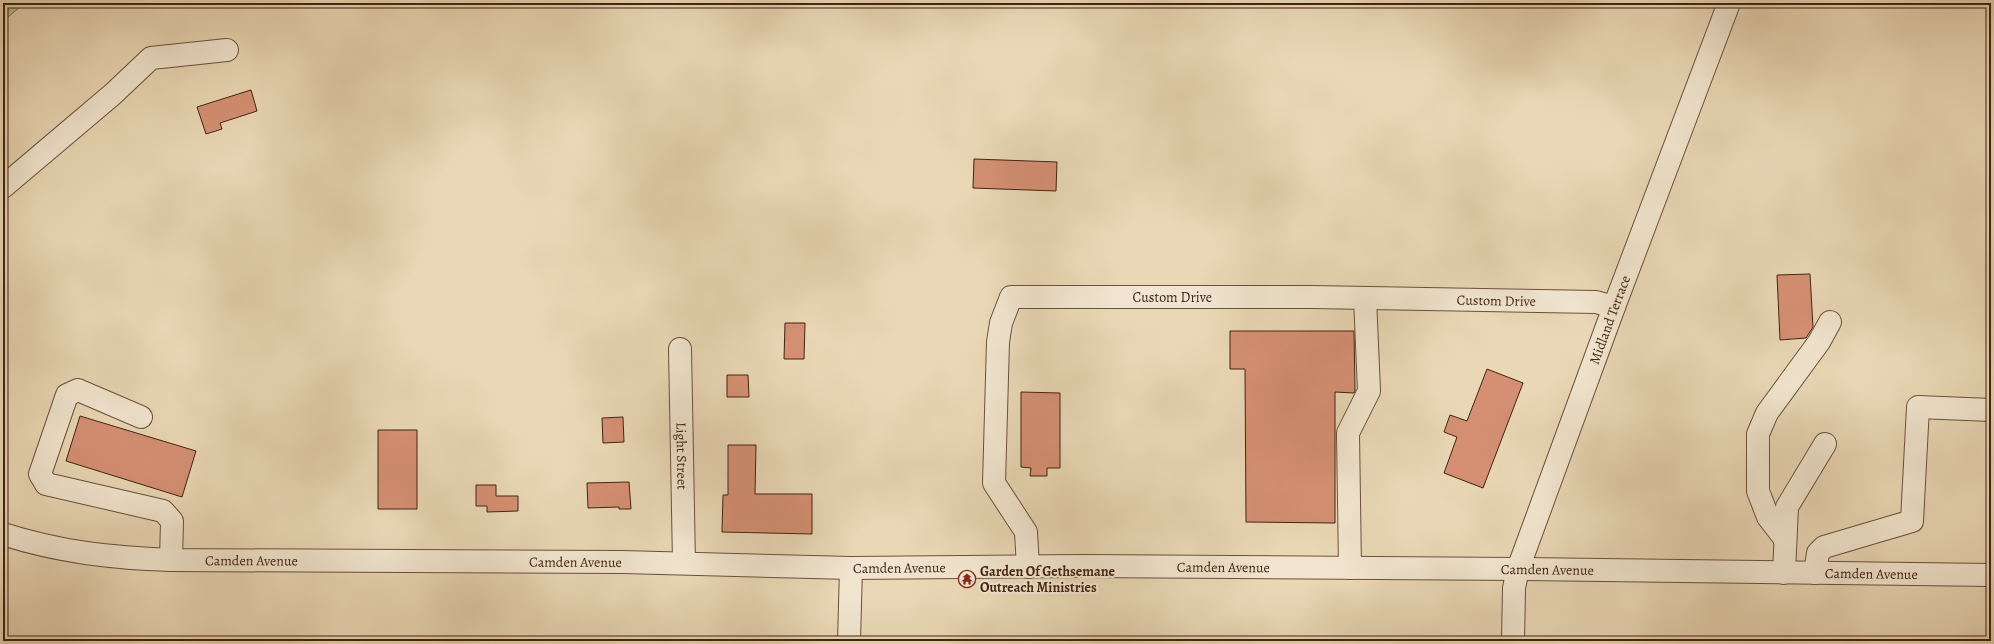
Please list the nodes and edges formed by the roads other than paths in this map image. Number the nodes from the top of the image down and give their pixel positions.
1 (1729, 3) edge
2 (228, 50) dead end
3 (3, 187) edge
4 (1365, 298) junction
5 (1614, 307) junction
6 (1830, 322) dead end
7 (680, 349) dead end
8 (1991, 410) edge
9 (141, 417) dead end
10 (1825, 444) dead end
11 (3, 534) edge
12 (1785, 539) junction
13 (171, 560) junction
14 (684, 563) junction
15 (1028, 567) junction
16 (851, 568) junction
17 (1350, 568) junction
18 (1518, 569) junction
19 (1784, 573) junction
20 (1815, 573) junction
21 (1991, 575) edge
22 (849, 641) edge
23 (1513, 641) edge

1 - 5 street, Midland Terrace
2 - 3 street
4 - 5 street, Custom Drive
4 - 15 street, Custom Drive
4 - 17 street
5 - 18 street, Midland Terrace
6 - 12 street
7 - 14 street, Light Street
8 - 20 street
9 - 13 street
10 - 12 street
11 - 13 street, Camden Avenue
12 - 19 street
13 - 14 street, Camden Avenue
14 - 16 street, Camden Avenue
15 - 16 street, Camden Avenue
15 - 17 street, Camden Avenue
16 - 22 street
17 - 18 street, Camden Avenue
18 - 19 street, Camden Avenue
18 - 23 street, Midland Terrace
19 - 20 street, Camden Avenue
20 - 21 street, Camden Avenue

